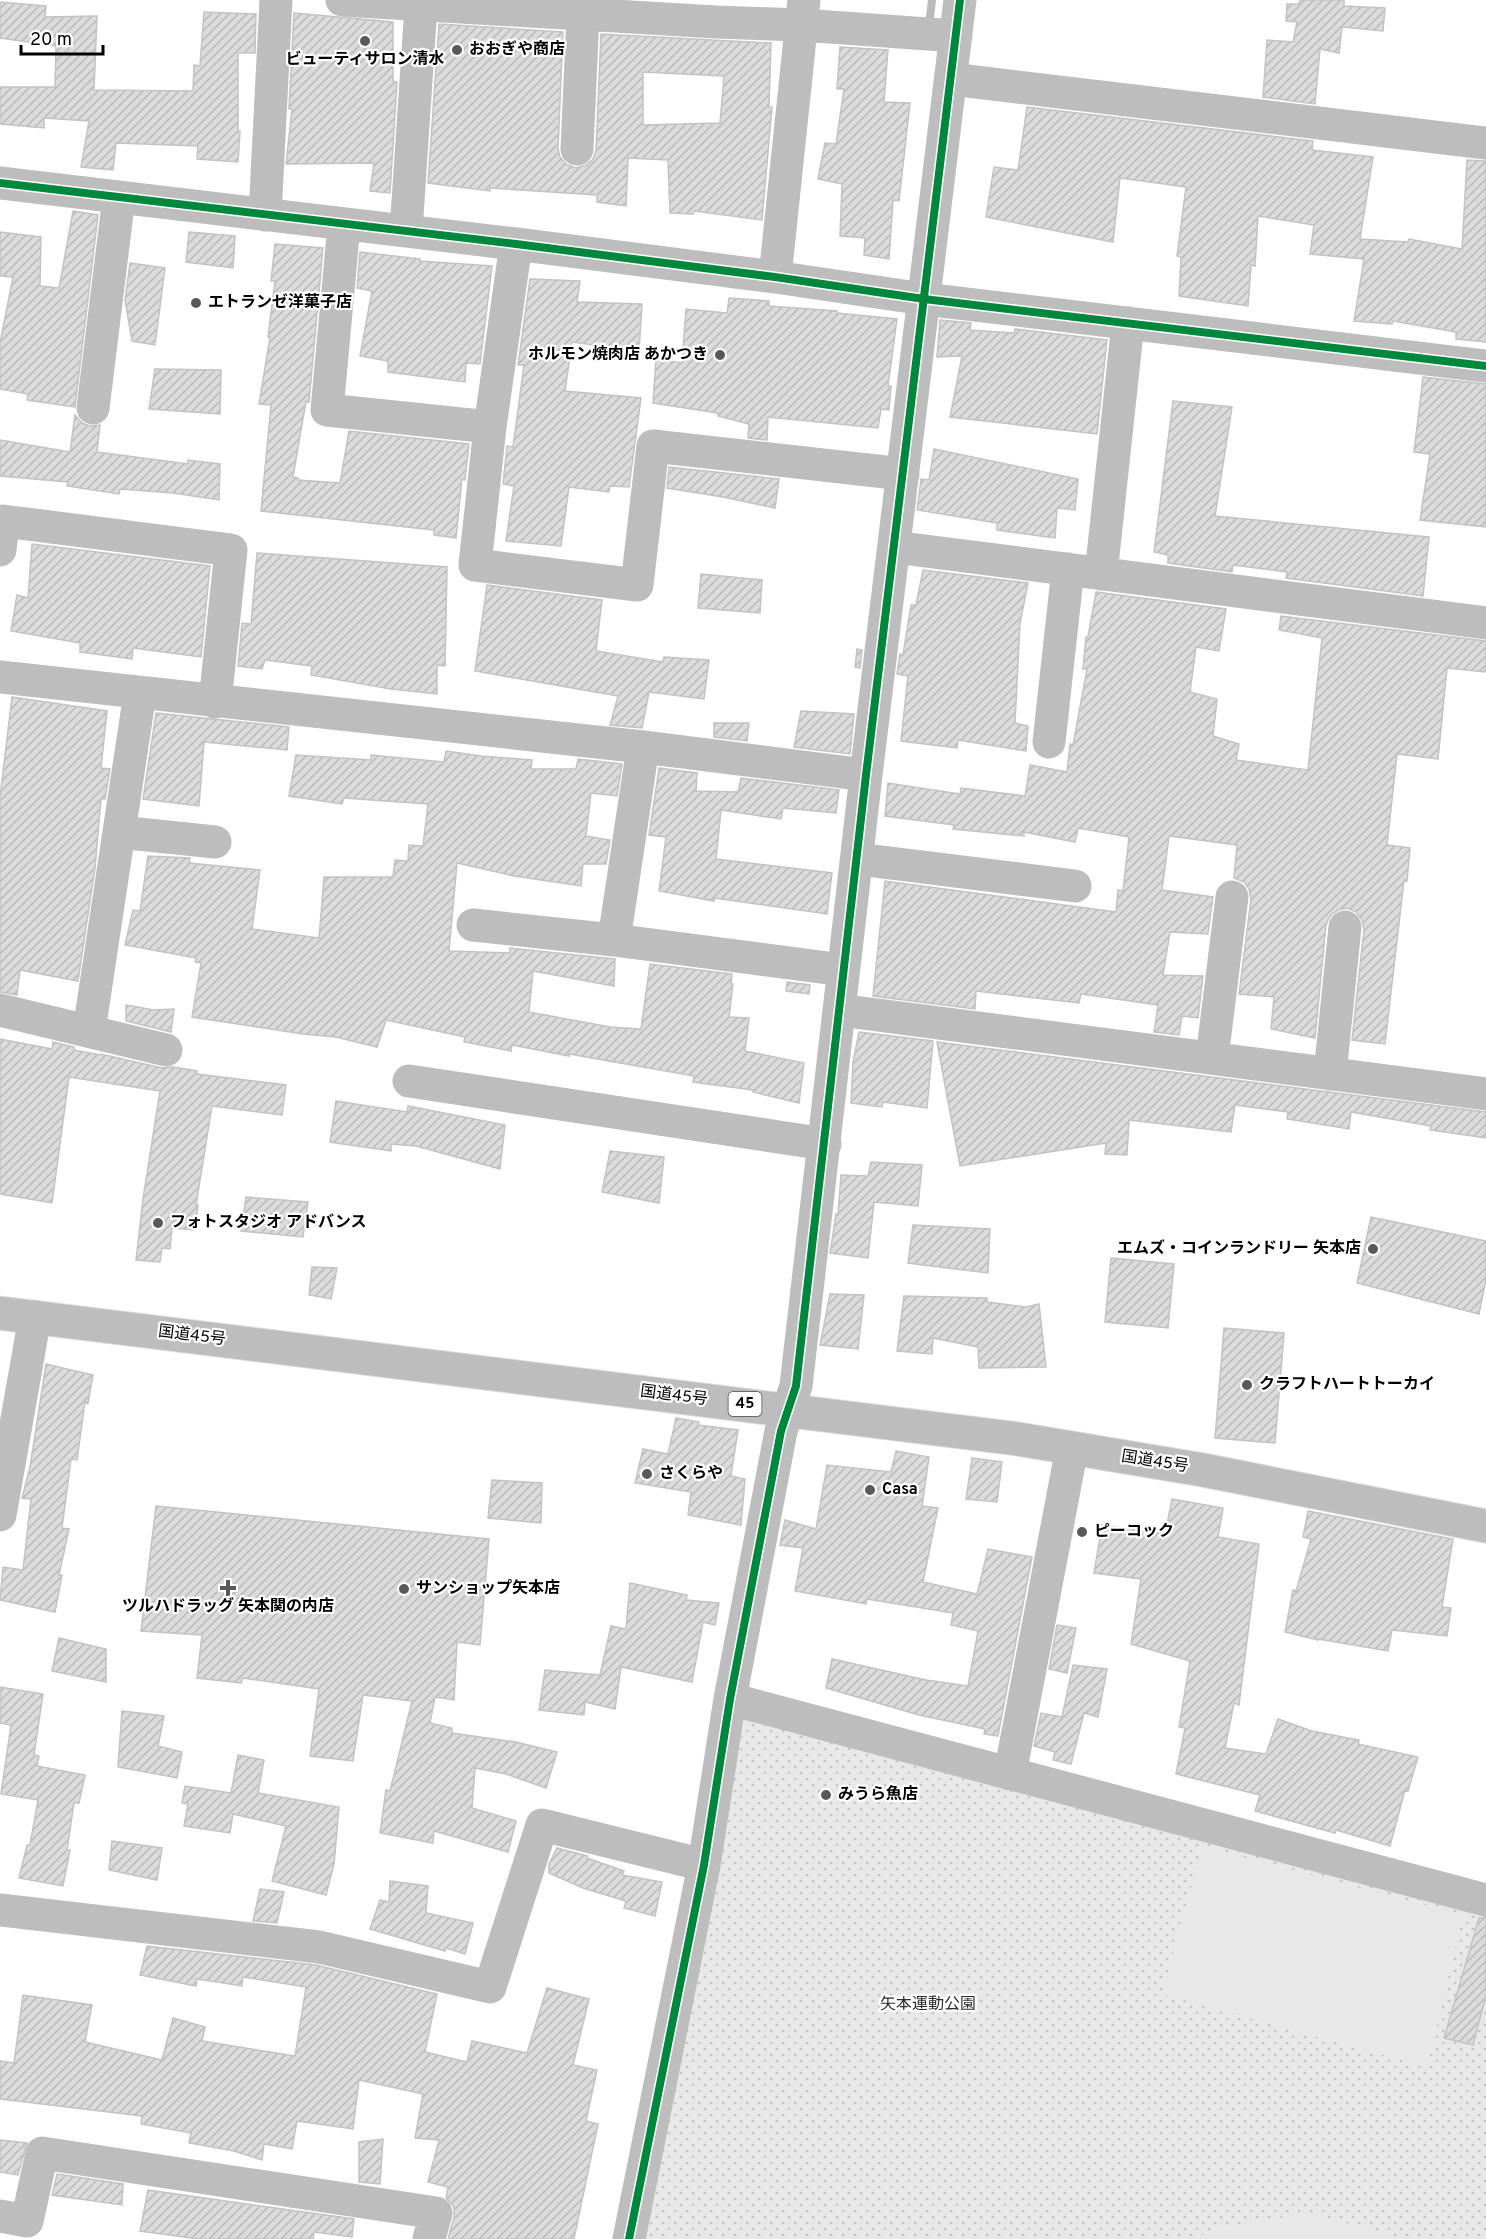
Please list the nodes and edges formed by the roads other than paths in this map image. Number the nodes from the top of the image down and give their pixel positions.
1 (276, 0) edge
2 (342, 0) edge
3 (960, 0) edge
4 (421, 6) junction
5 (803, 13) edge
6 (583, 15) junction
7 (956, 36) junction
8 (951, 79) junction
9 (1486, 143) edge
10 (577, 149) dead end
11 (0, 183) edge
12 (119, 197) junction
13 (265, 215) junction
14 (344, 225) junction
15 (406, 231) junction
16 (516, 244) junction
17 (775, 277) junction
18 (924, 298) junction
19 (1128, 323) junction
20 (1486, 366) edge
21 (93, 408) dead end
22 (490, 427) junction
23 (903, 474) junction
24 (894, 547) junction
25 (0, 550) edge
26 (1068, 569) junction
27 (1101, 574) junction
28 (1486, 623) edge
29 (0, 677) edge
30 (140, 693) junction
31 (215, 702) junction
32 (1049, 742) dead end
33 (643, 747) junction
34 (866, 775) junction
35 (119, 832) junction
36 (215, 842) dead end
37 (858, 859) junction
38 (1075, 885) dead end
39 (1232, 897) dead end
40 (473, 925) dead end
41 (1345, 927) dead end
42 (614, 940) junction
43 (843, 970) junction
44 (0, 1010) edge
45 (839, 1010) junction
46 (89, 1032) junction
47 (166, 1050) dead end
48 (1212, 1058) junction
49 (1330, 1074) junction
50 (409, 1081) dead end
51 (1486, 1094) edge
52 (825, 1144) junction
53 (0, 1313) edge
54 (35, 1317) junction
55 (788, 1410) junction
56 (1072, 1448) junction
57 (0, 1515) edge
58 (1486, 1526) edge
59 (730, 1699) junction
60 (1010, 1774) junction
61 (705, 1864) junction
62 (1486, 1900) edge
63 (0, 1910) edge
64 (0, 2216) edge
65 (429, 2239) edge
66 (630, 2239) edge

1 - 13 main road
2 - 4 main road
3 - 7 main road
4 - 6 main road
4 - 15 main road
5 - 6 main road
5 - 7 main road
5 - 17 main road
6 - 10 main road
7 - 8 main road
8 - 9 main road
8 - 18 main road
11 - 12 main road
12 - 13 main road
12 - 21 main road
13 - 14 main road
14 - 15 main road
14 - 22 main road
15 - 16 main road
16 - 17 main road
16 - 22 main road
17 - 18 main road
18 - 19 main road
18 - 23 main road
19 - 20 main road
19 - 27 main road
22 - 23 main road
23 - 24 main road
24 - 26 main road
24 - 34 main road
25 - 31 main road
26 - 27 main road
26 - 32 main road
27 - 28 main road
29 - 30 main road
30 - 31 main road
30 - 35 main road
31 - 33 main road
33 - 34 main road
33 - 42 main road
34 - 37 main road
35 - 36 main road
35 - 46 main road
37 - 38 main road
37 - 43 main road
39 - 48 main road
40 - 42 main road
41 - 49 main road
42 - 43 main road
43 - 45 main road
44 - 46 main road
45 - 48 main road
45 - 52 main road
46 - 47 main road
48 - 49 main road
49 - 51 main road
50 - 52 main road
52 - 55 main road
53 - 54 main road, 国道45号 / 45
54 - 55 main road, 国道45号 / 45
54 - 57 main road
55 - 56 main road, 国道45号 / 45
55 - 59 main road
56 - 58 main road, 国道45号 / 45
56 - 60 main road
59 - 60 main road
59 - 61 main road
60 - 62 main road
61 - 63 main road
61 - 66 main road
64 - 65 main road

